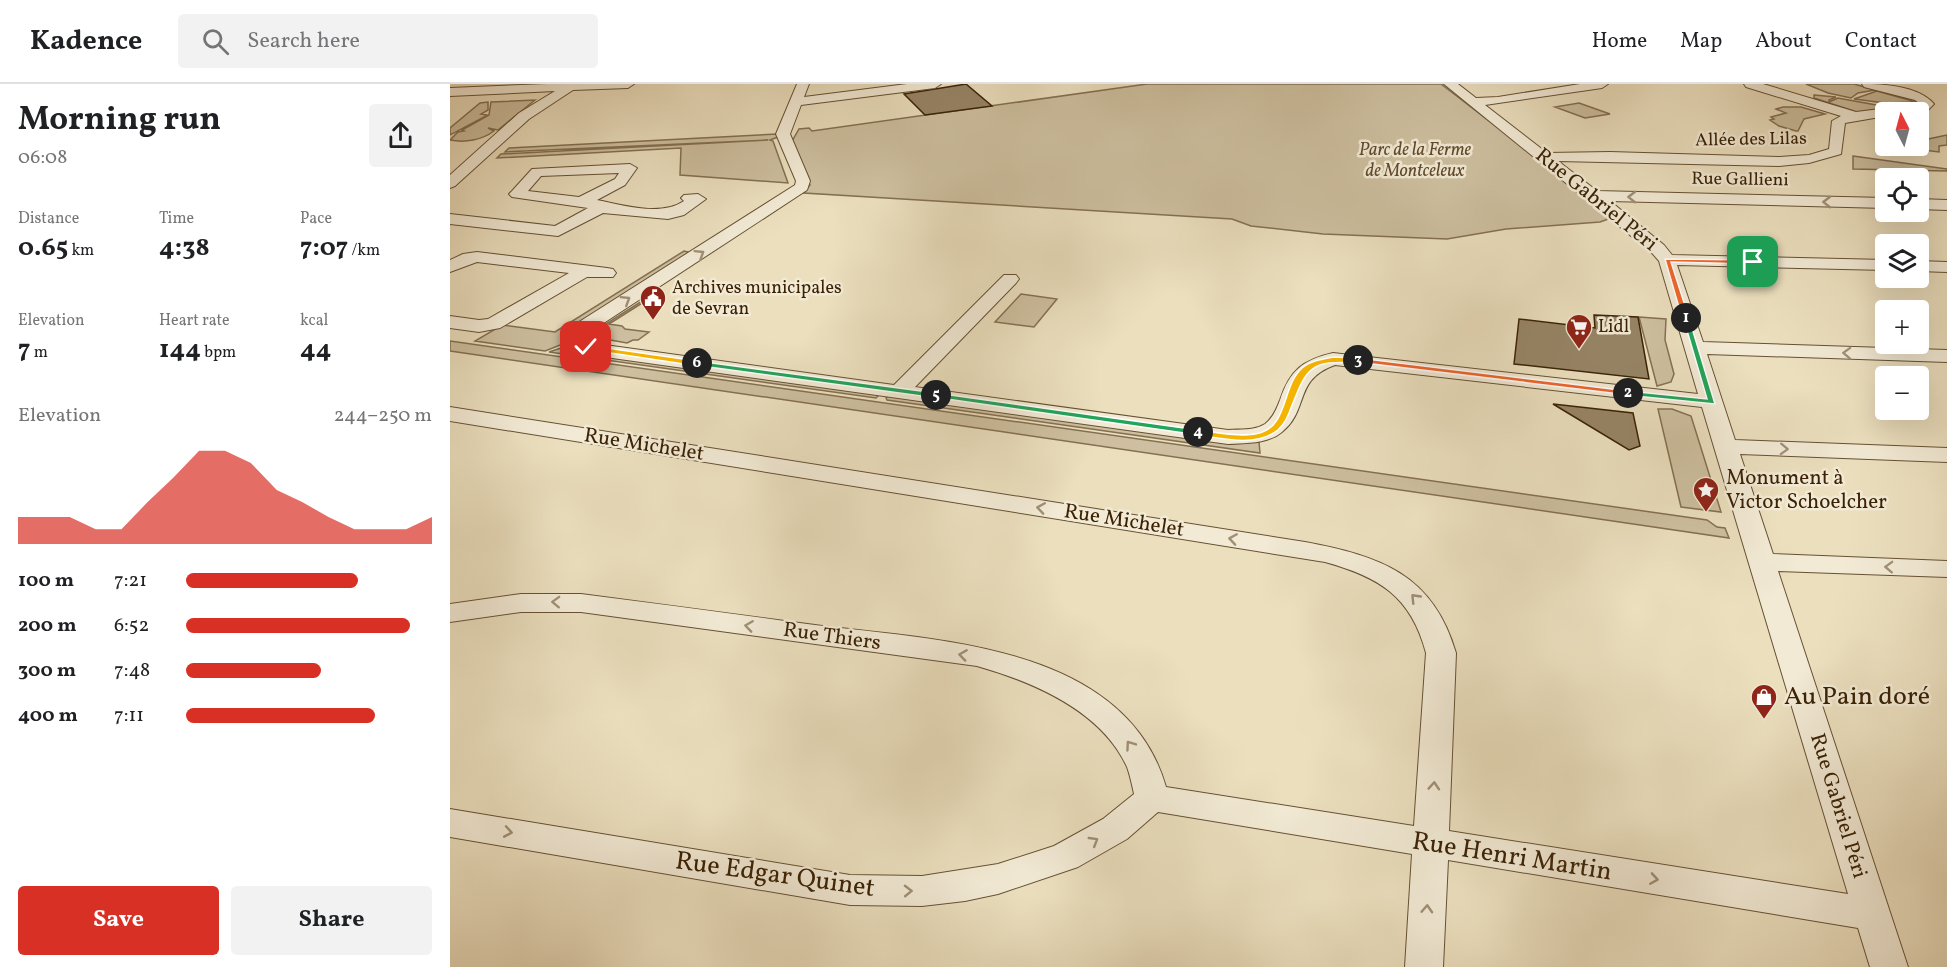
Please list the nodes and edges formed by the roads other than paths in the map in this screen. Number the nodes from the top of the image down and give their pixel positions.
1 (628, 84) edge
2 (643, 84) edge
3 (803, 84) edge
4 (935, 84) edge
5 (1450, 84) edge
6 (1602, 84) edge
7 (1750, 84) edge
8 (1868, 84) edge
9 (599, 85) edge
10 (570, 87) junction
11 (450, 92) edge
12 (796, 102) junction
13 (1475, 102) junction
14 (1855, 116) junction
15 (1748, 145) dead end
16 (1545, 157) junction
17 (1790, 161) junction
18 (450, 183) edge
19 (1593, 196) junction
20 (698, 199) dead end
21 (581, 202) junction
22 (1875, 203) edge
23 (1929, 204) edge
24 (1947, 204) edge
25 (600, 208) junction
26 (451, 218) edge
27 (558, 231) junction
28 (500, 260) junction
29 (1667, 260) junction
30 (1875, 265) edge
31 (1929, 266) edge
32 (450, 267) edge
33 (1947, 267) edge
34 (584, 272) junction
35 (607, 273) dead end
36 (1010, 279) dead end
37 (450, 322) edge
38 (1695, 348) junction
39 (1947, 356) edge
40 (901, 390) junction
41 (1712, 402) junction
42 (450, 414) edge
43 (1725, 447) junction
44 (1947, 455) edge
45 (1762, 562) junction
46 (1947, 569) edge
47 (450, 613) edge
48 (1152, 798) junction
49 (450, 823) edge
50 (1430, 844) junction
51 (1872, 914) junction
52 (1424, 967) edge
53 (1889, 967) edge

1 - 9 street
2 - 9 street
3 - 12 street
4 - 12 street
5 - 13 street, Rue Gabriel Péri
6 - 13 street
7 - 14 street, Allée des Lilas
8 - 14 street
9 - 10 street
10 - 11 street
10 - 18 street
40 -> 12 street
13 - 16 street, Rue Gabriel Péri
14 - 17 street, Allée des Lilas
15 - 17 street
16 - 17 street, Allée des Lilas
16 - 19 street, Rue Gabriel Péri
22 -> 19 street, Rue Gallieni
19 - 29 street, Rue Gabriel Péri
20 - 25 street
21 - 21 street
21 - 25 street
23 - 24 street
25 - 27 street
26 - 27 street
27 - 28 street
28 - 32 street
28 - 34 street
29 - 30 street
29 - 38 street, Rue Gabriel Péri
31 - 33 street
34 - 35 street
34 - 37 street
36 - 40 street
39 -> 38 street
38 - 41 street, Rue Gabriel Péri
40 - 41 street
41 - 43 street, Rue Gabriel Péri
50 -> 42 street, Rue Michelet
43 -> 44 street
43 - 45 street, Rue Gabriel Péri
46 -> 45 street
45 - 51 street, Rue Gabriel Péri
48 -> 47 street, Rue Thiers
49 -> 48 street, Rue Edgar Quinet
48 - 50 street, Rue Henri Martin
50 -> 51 street, Rue Henri Martin
52 -> 50 street, Rue Michelet
51 - 53 street, Rue Gabriel Péri

